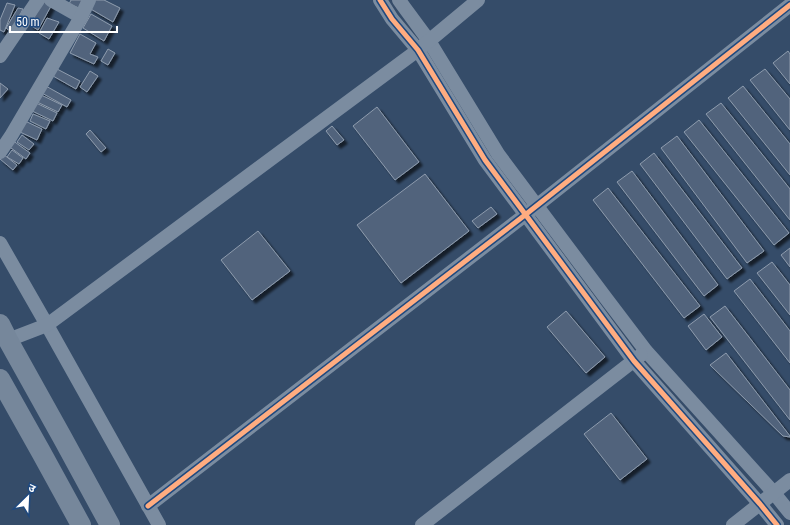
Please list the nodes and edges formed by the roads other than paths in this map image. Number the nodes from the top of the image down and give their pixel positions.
1 (38, 0) edge
2 (51, 0) edge
3 (89, 0) edge
4 (380, 0) edge
5 (399, 0) edge
6 (478, 0) edge
7 (790, 5) edge
8 (81, 17) junction
9 (430, 41) junction
10 (418, 50) junction
11 (0, 56) edge
12 (0, 152) edge
13 (531, 210) junction
14 (0, 243) edge
15 (47, 325) junction
16 (4, 332) edge
17 (646, 351) junction
18 (634, 361) junction
19 (0, 379) edge
20 (790, 480) edge
21 (774, 493) junction
22 (760, 504) junction
23 (148, 506) junction
24 (790, 513) edge
25 (81, 525) edge
26 (110, 525) edge
27 (158, 525) edge
28 (422, 525) edge
29 (733, 525) edge
30 (777, 525) edge

1 - 11 street
2 - 8 street
3 - 8 street
4 - 10 street
5 - 9 street
6 - 9 street
7 - 13 street
8 - 12 street
9 - 10 street
9 - 13 street
10 - 13 street
10 - 15 street
13 - 17 street
13 - 18 street
13 - 23 street
14 - 15 street
15 - 16 street
15 - 23 street
16 - 26 main road
17 - 18 street
17 - 21 street
18 - 22 street
18 - 28 street
19 - 25 main road
20 - 21 street
21 - 22 street
21 - 24 street
22 - 29 street
22 - 30 street
23 - 27 street

